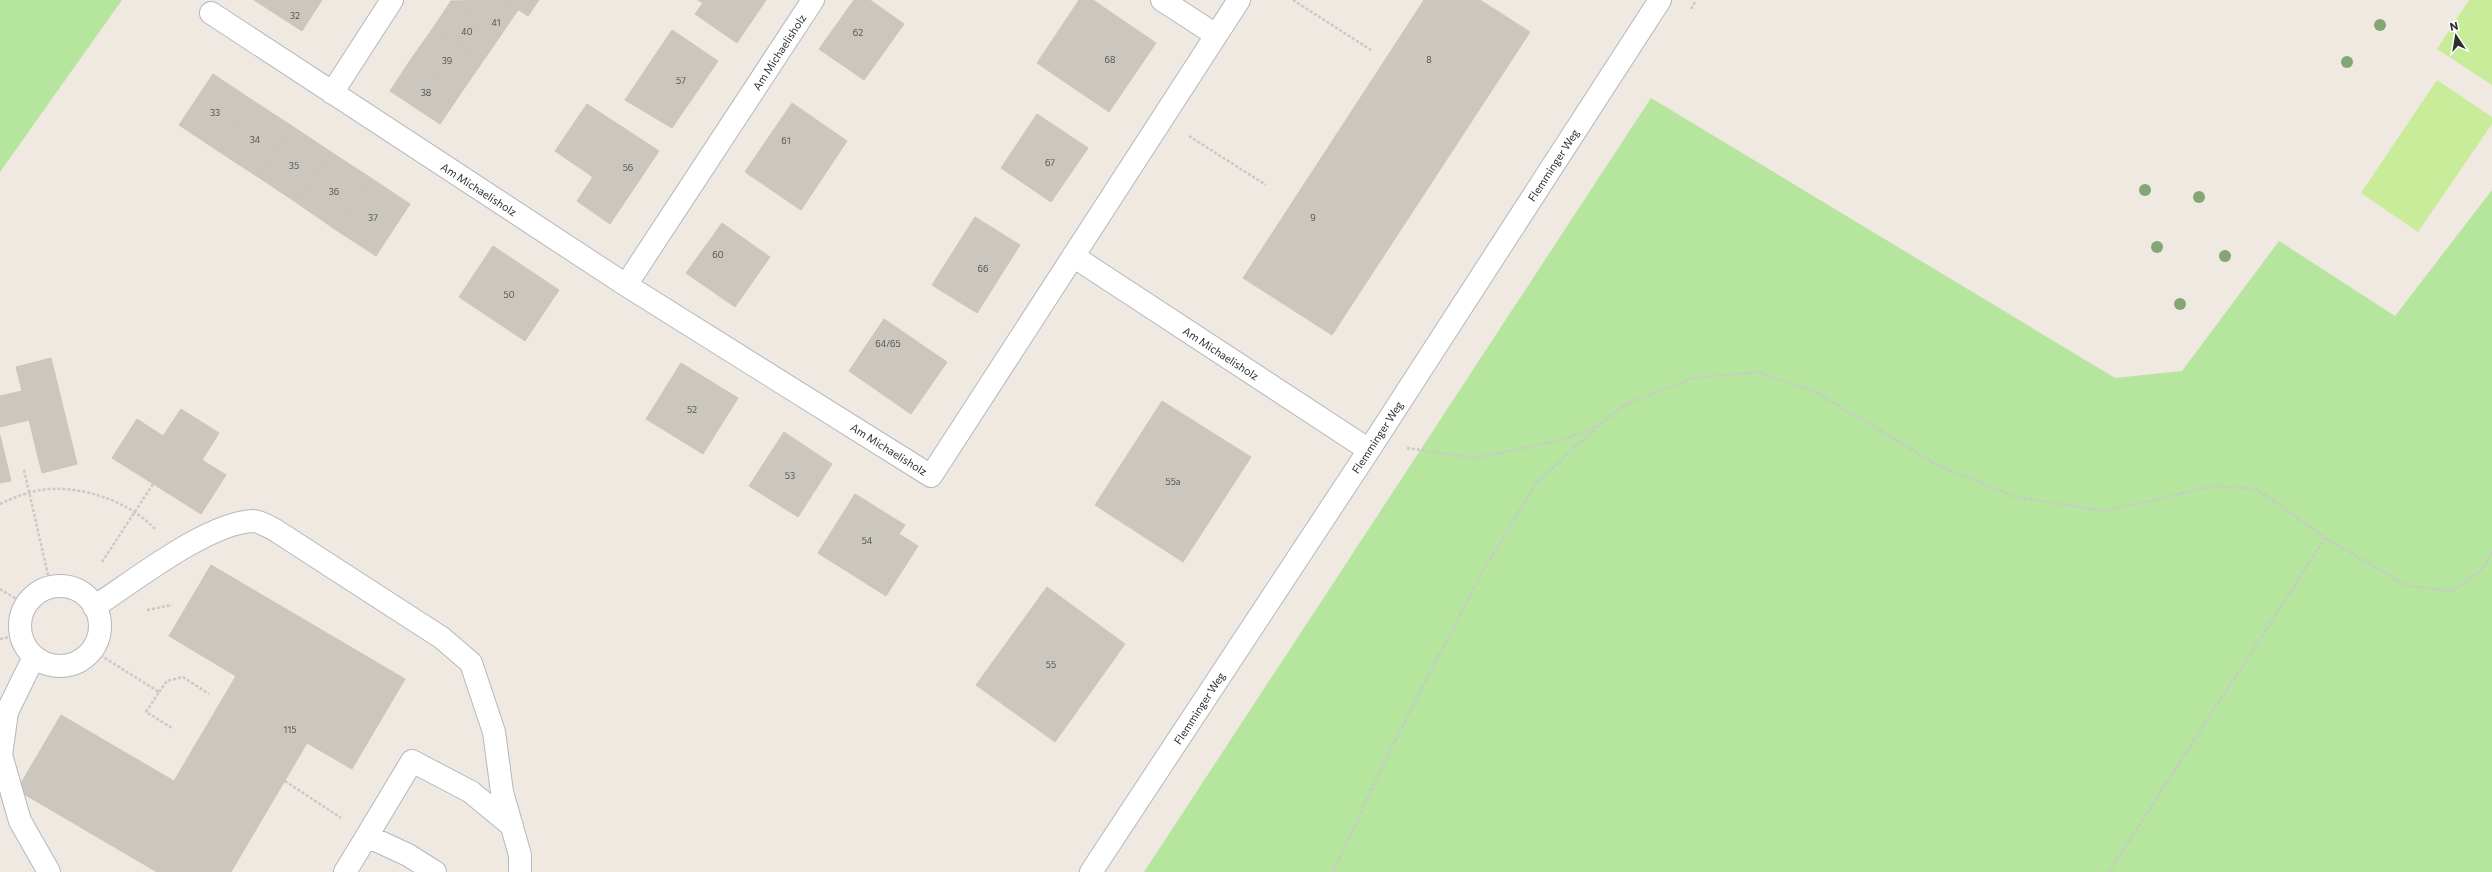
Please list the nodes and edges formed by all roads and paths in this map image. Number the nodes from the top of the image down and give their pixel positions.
1 (392, 0) edge
2 (813, 0) edge
3 (1162, 0) edge
4 (1239, 0) edge
5 (1293, 0) edge
6 (1660, 0) edge
7 (211, 13) dead end
8 (1216, 35) junction
9 (1371, 50) dead end
10 (332, 93) junction
11 (1162, 118) junction
12 (1266, 185) dead end
13 (1073, 256) junction
14 (626, 285) junction
15 (1599, 425) junction
16 (1402, 448) dead end
17 (1369, 450) junction
18 (24, 470) dead end
19 (153, 484) dead end
20 (29, 493) junction
21 (0, 504) edge
22 (135, 513) junction
23 (2325, 538) junction
24 (2492, 551) edge
25 (177, 553) junction
26 (51, 588) junction
27 (0, 589) edge
28 (88, 600) junction
29 (26, 605) junction
30 (92, 650) junction
31 (34, 657) junction
32 (159, 692) junction
33 (209, 694) dead end
34 (172, 728) dead end
35 (285, 781) dead end
36 (512, 826) junction
37 (367, 836) junction
38 (49, 872) edge
39 (345, 872) edge
40 (435, 872) edge
41 (520, 872) edge
42 (1090, 872) edge
43 (1333, 872) edge
44 (2109, 872) edge

1 - 10 street
2 - 14 street, Am Michaelisholz
3 - 8 street
4 - 8 street, Am Michaelisholz
5 - 9 path
6 - 17 street, Flemminger Weg
7 - 10 street, Am Michaelisholz
8 - 11 street, Am Michaelisholz
10 - 14 street, Am Michaelisholz
11 - 12 path
11 - 13 street, Am Michaelisholz
13 - 14 street, Am Michaelisholz
13 - 17 street, Am Michaelisholz
15 - 16 path
15 - 23 path
15 - 43 path
17 - 42 street, Flemminger Weg
18 - 20 path
19 - 22 path
20 - 21 path
20 - 22 path
20 - 26 path
22 - 25 path
22 - 28 path
23 - 24 path
23 - 44 path
25 - 28 street
25 - 36 street
26 - 28 street
26 - 29 street
27 - 29 path
28 - 30 street
29 - 31 street
30 - 31 street
30 - 32 path
31 - 38 street
32 - 33 path
32 - 34 path
35 - 37 path
36 - 37 street
36 - 41 street
37 - 39 street
37 - 40 street

